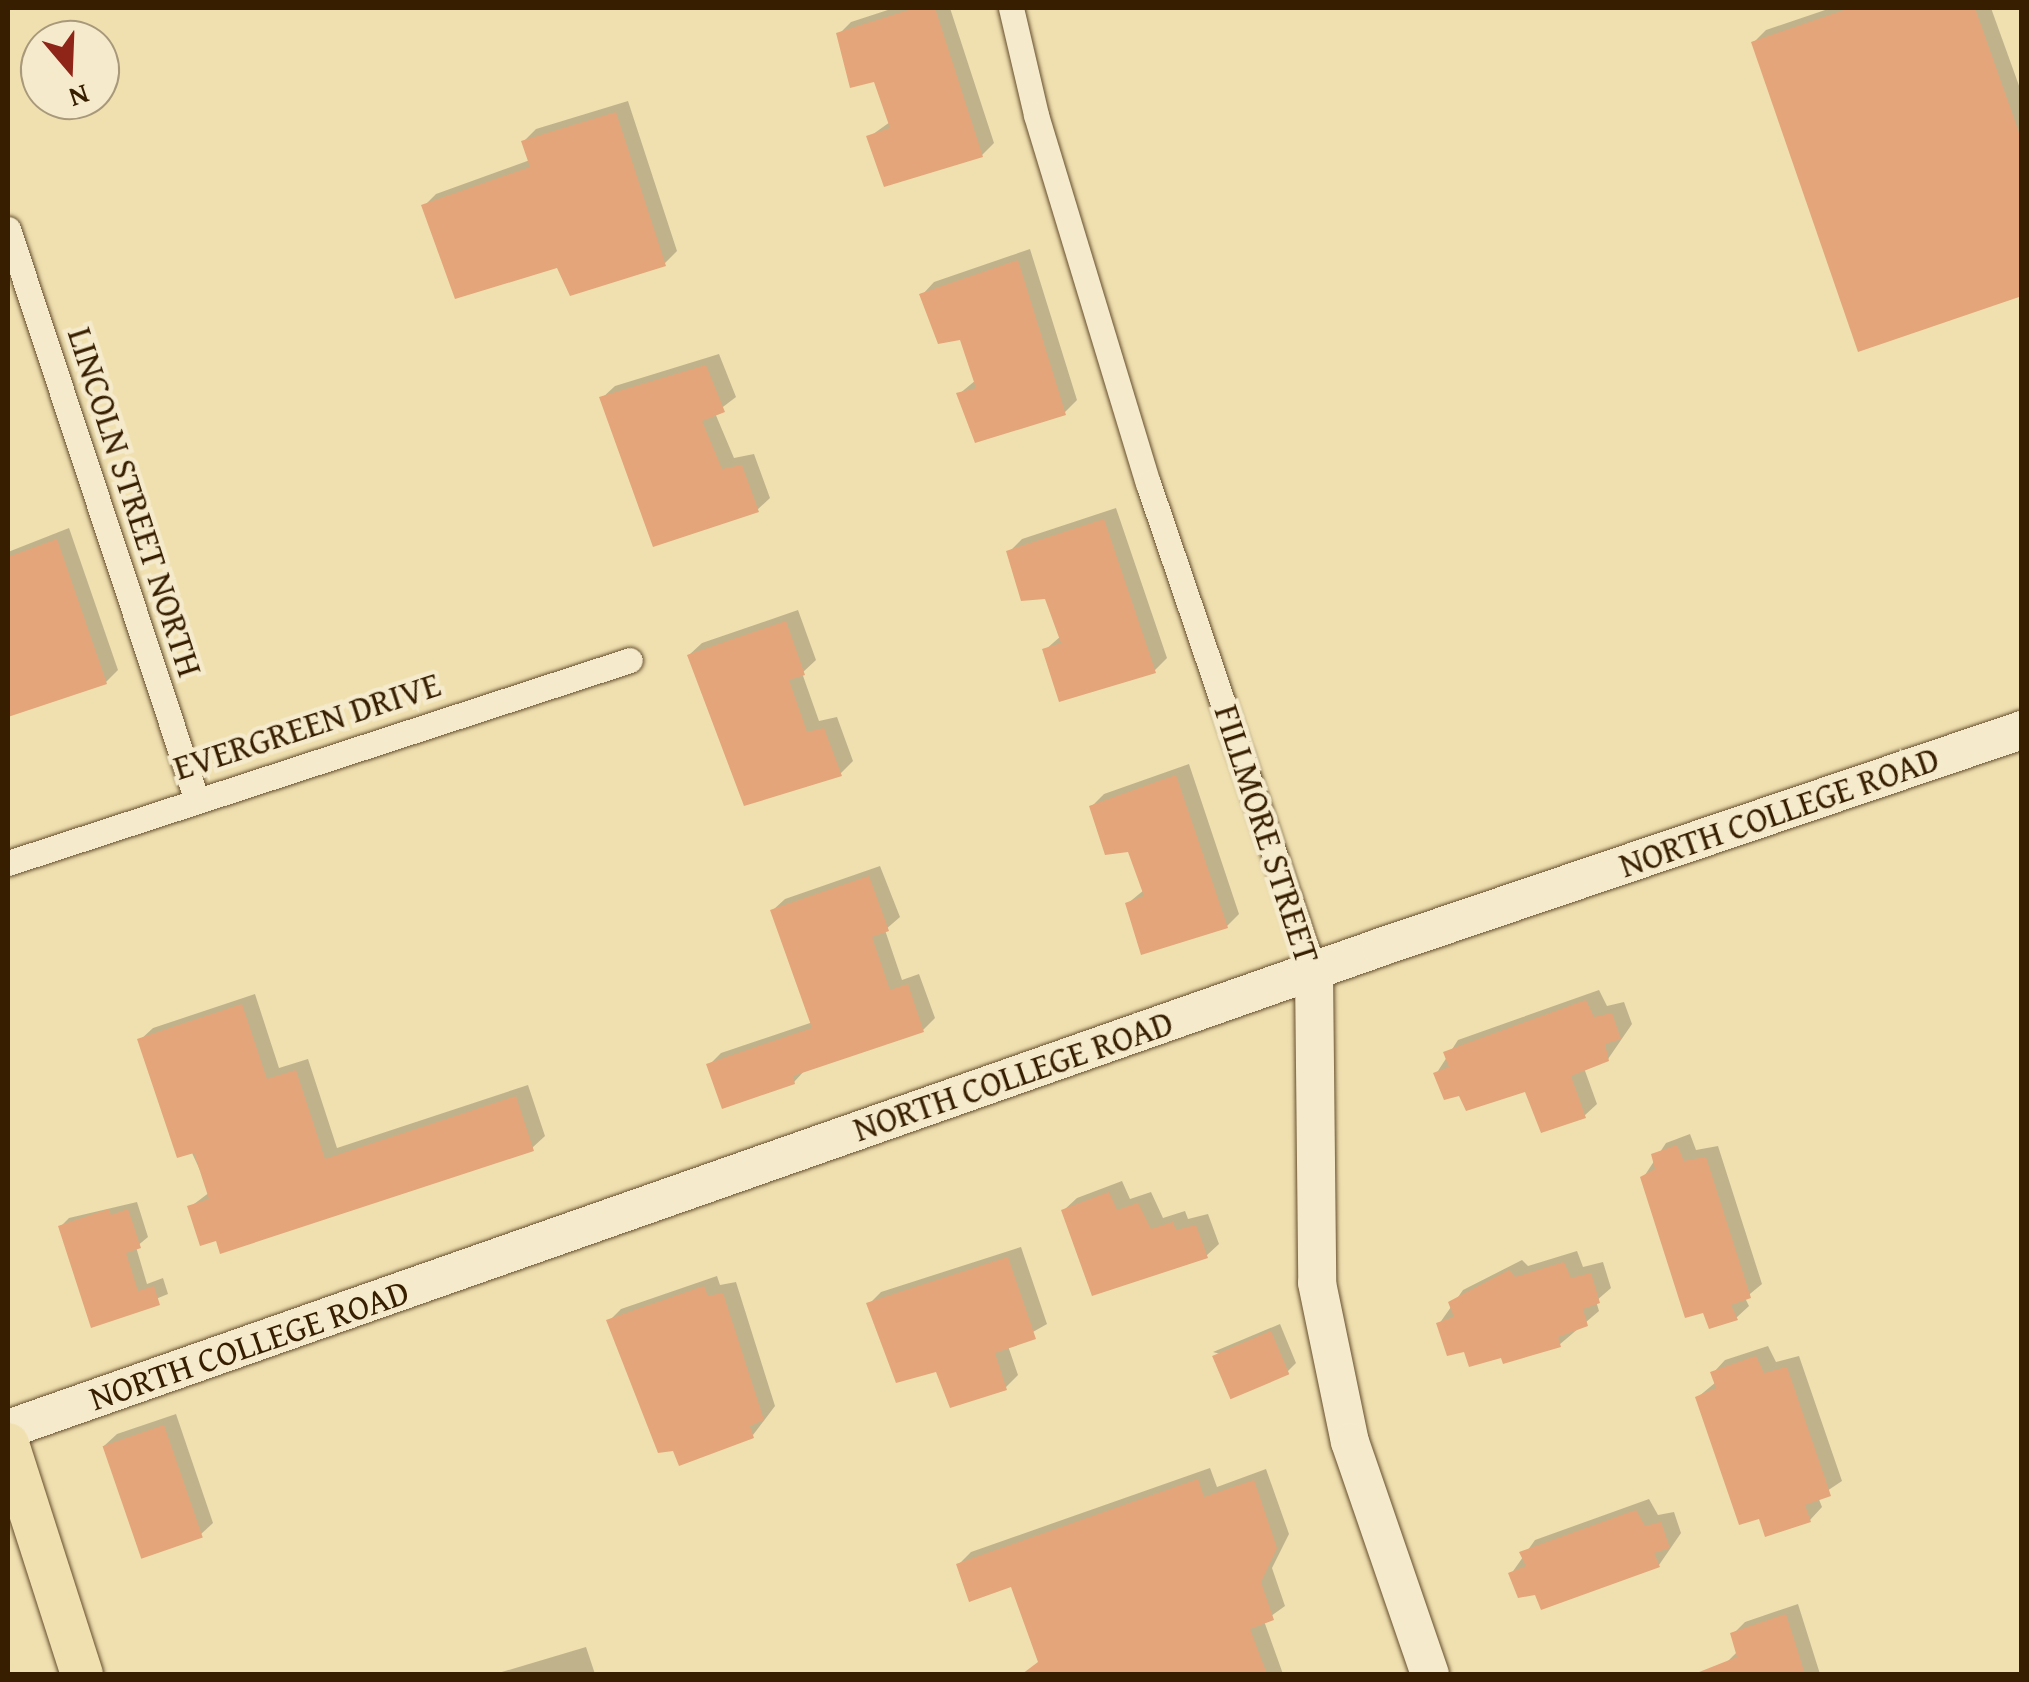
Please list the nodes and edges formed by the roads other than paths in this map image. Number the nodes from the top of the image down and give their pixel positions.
1 (1011, 8) edge
2 (8, 229) edge
3 (630, 660) dead end
4 (2022, 730) edge
5 (196, 798) junction
6 (8, 863) edge
7 (1314, 971) junction
8 (8, 1429) edge
9 (8, 1444) edge
10 (82, 1674) edge
11 (1430, 1674) edge

1 - 7 street, FILLMORE STREET
2 - 5 street, LINCOLN STREET NORTH
3 - 5 street, EVERGREEN DRIVE
4 - 7 main road, NORTH COLLEGE ROAD
5 - 6 street, EVERGREEN DRIVE
7 - 8 main road, NORTH COLLEGE ROAD
7 - 11 main road, FILLMORE STREET
9 - 10 main road

